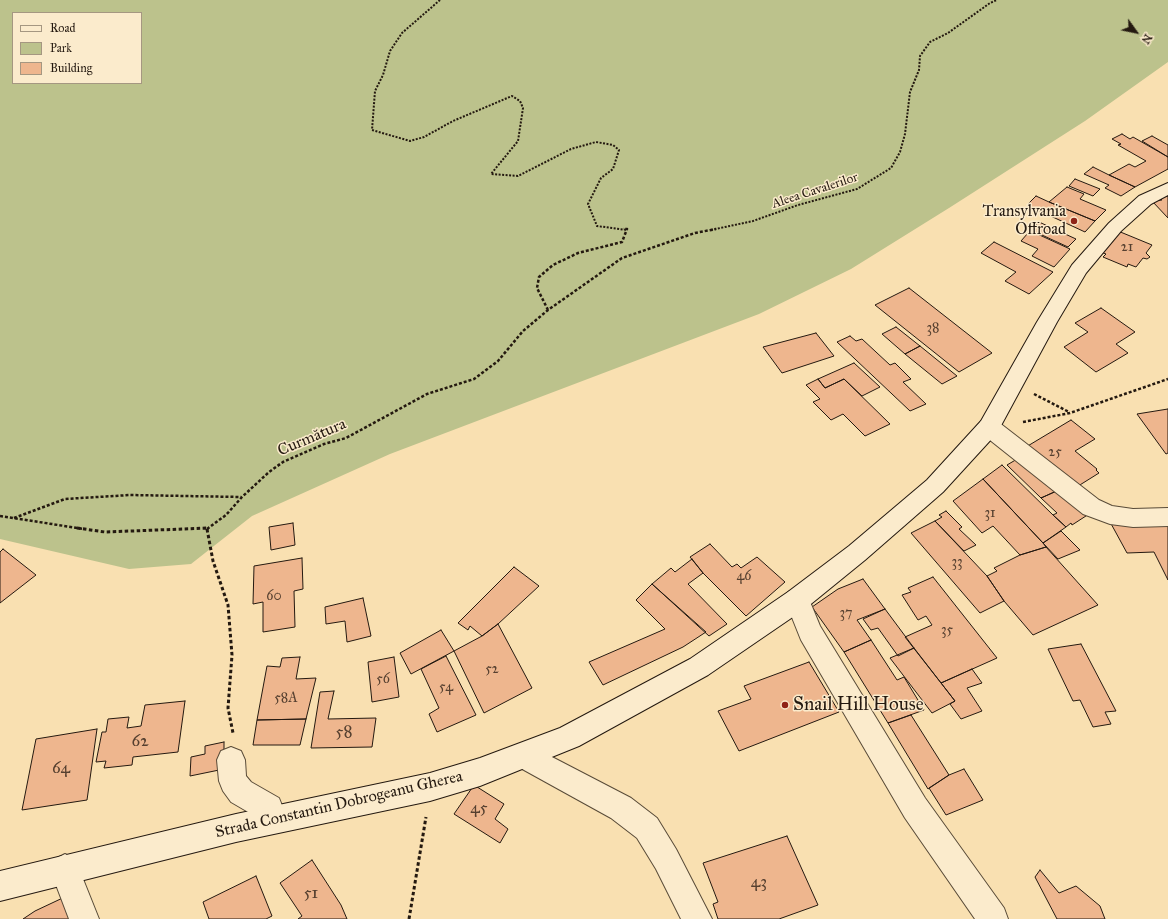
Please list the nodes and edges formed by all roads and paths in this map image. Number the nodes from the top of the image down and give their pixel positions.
1 (440, 0) edge
2 (997, 0) edge
3 (1168, 188) edge
4 (548, 310) junction
5 (1168, 379) edge
6 (1013, 384) junction
7 (1070, 413) junction
8 (989, 427) junction
9 (242, 497) junction
10 (0, 516) edge
11 (1168, 517) edge
12 (14, 518) junction
13 (207, 530) junction
14 (797, 600) junction
15 (525, 756) junction
16 (231, 760) joint
17 (430, 787) junction
18 (269, 820) junction
19 (65, 869) junction
20 (0, 886) edge
21 (84, 919) edge
22 (409, 919) edge
23 (697, 919) edge
24 (993, 919) edge

1 - 4 path
2 - 4 path, Aleea Cavalerilor
3 - 6 street, Strada Constantin Dobrogeanu Gherea
4 - 9 path, Curmătura
5 - 7 path
6 - 7 path
6 - 8 street, Strada Constantin Dobrogeanu Gherea
7 - 8 path
8 - 11 street
8 - 14 street, Strada Constantin Dobrogeanu Gherea
9 - 12 path
9 - 13 path, Curmătura
10 - 12 path
12 - 13 path
13 - 16 path
14 - 15 street, Strada Constantin Dobrogeanu Gherea
14 - 24 street
15 - 17 street, Strada Constantin Dobrogeanu Gherea
15 - 23 street
16 - 18 street
17 - 18 street, Strada Constantin Dobrogeanu Gherea
17 - 22 path
18 - 19 street, Strada Constantin Dobrogeanu Gherea
19 - 20 street, Strada Constantin Dobrogeanu Gherea
19 - 21 street

